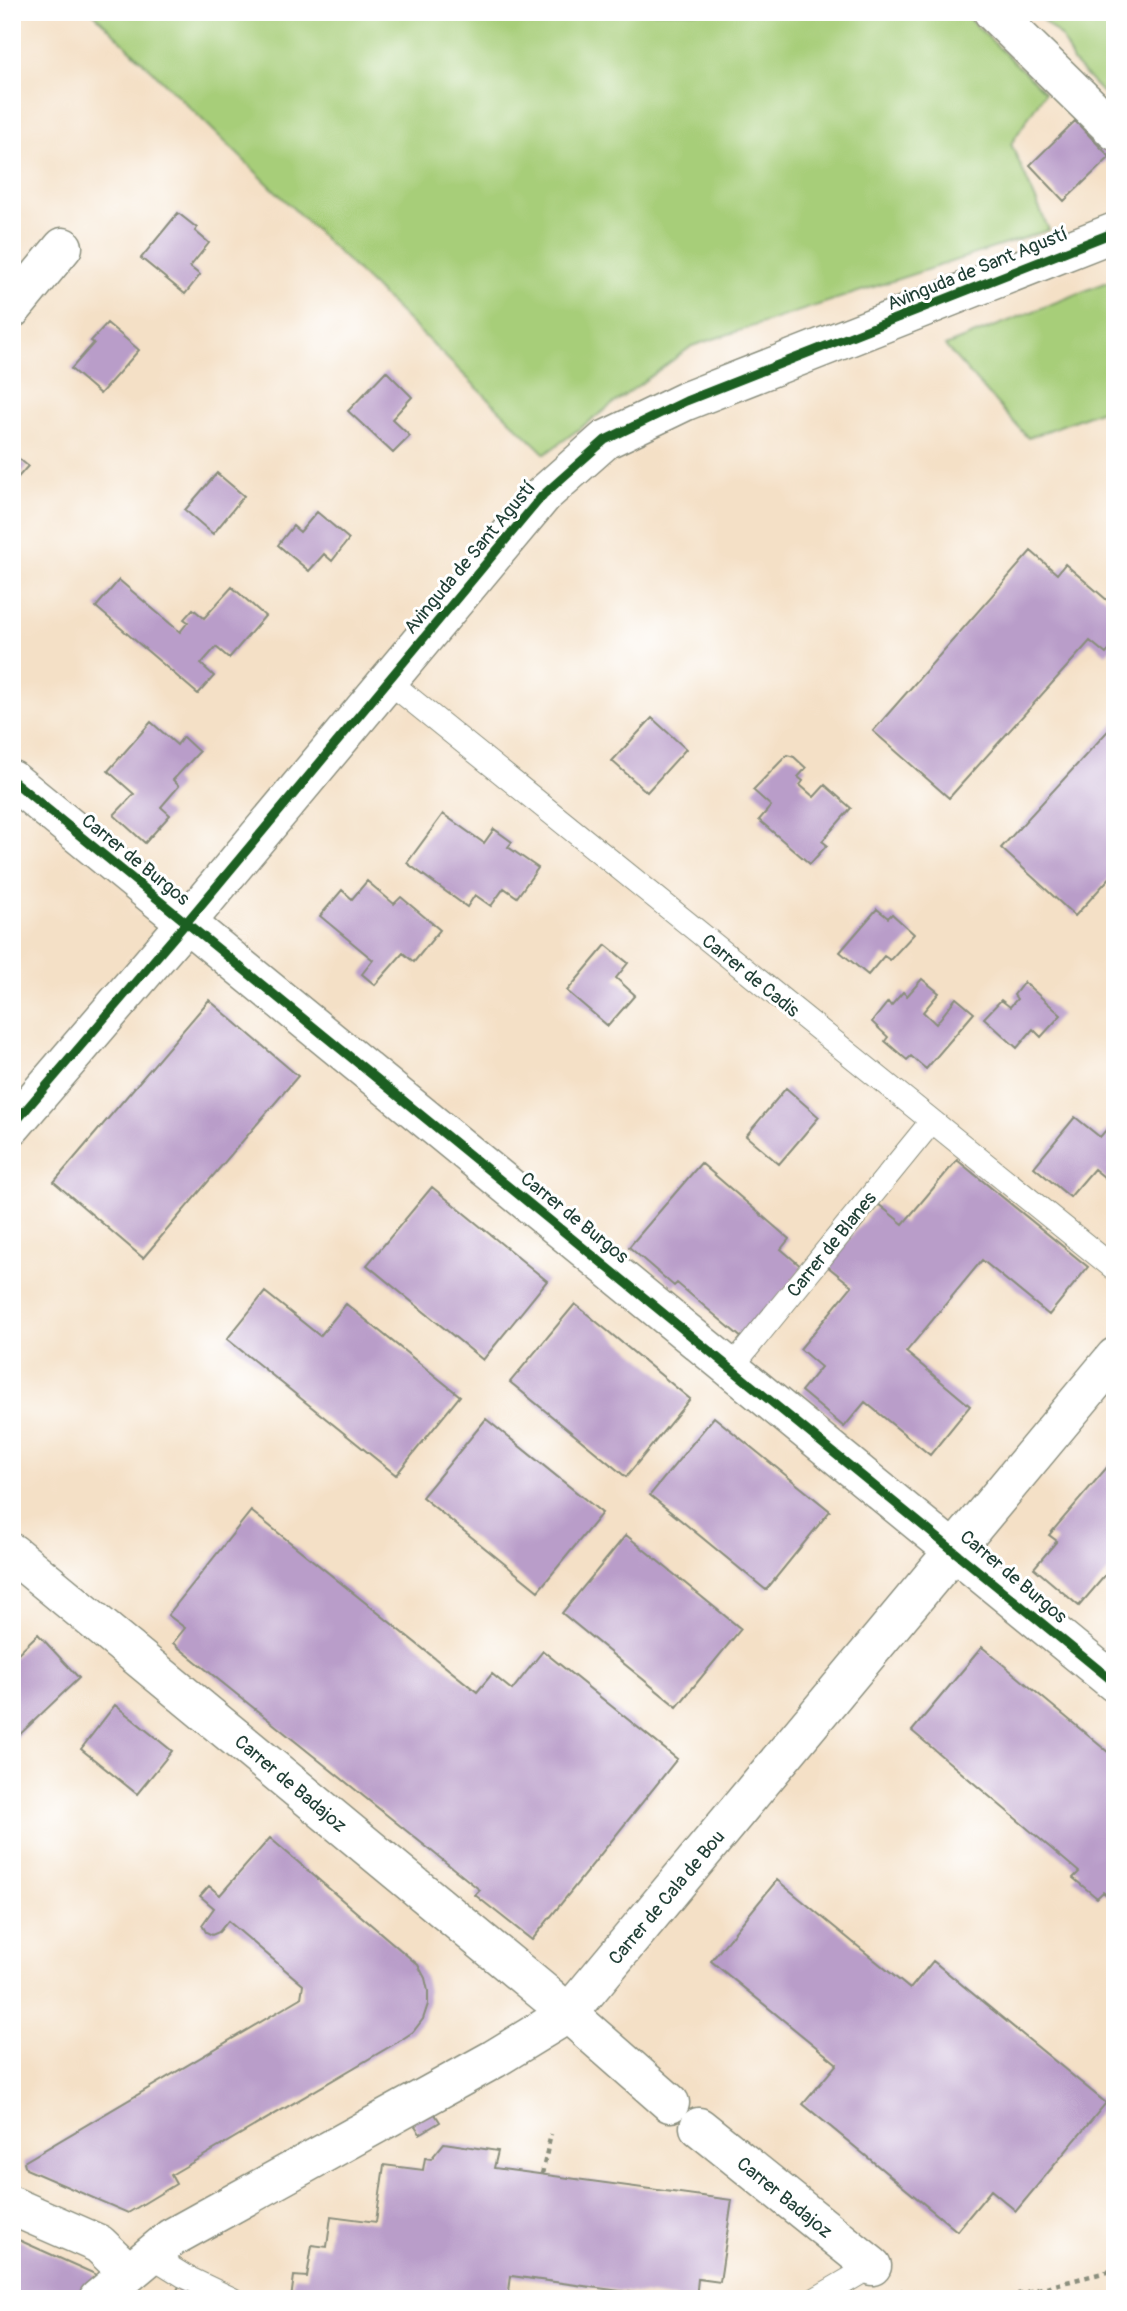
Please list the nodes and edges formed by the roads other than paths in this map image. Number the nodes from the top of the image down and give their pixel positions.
1 (993, 12) edge
2 (1115, 131) edge
3 (1115, 232) edge
4 (63, 247) dead end
5 (12, 309) edge
6 (387, 680) junction
7 (12, 780) edge
8 (187, 923) junction
9 (932, 1121) junction
10 (12, 1125) edge
11 (1115, 1269) edge
12 (1115, 1357) edge
13 (731, 1367) junction
14 (955, 1550) junction
15 (12, 1553) edge
16 (1115, 1683) edge
17 (569, 2013) junction
18 (12, 2206) edge
19 (140, 2264) junction
20 (872, 2266) joint
21 (99, 2299) edge
22 (232, 2299) edge
23 (816, 2299) edge

1 - 2 street
3 - 6 street, Avinguda de Sant Agustí
4 - 5 street
6 - 8 street, Avinguda de Sant Agustí
6 - 9 lane, Carrer de Cadis
7 - 8 street, Carrer de Burgos
8 - 10 street, Avinguda de Sant Agustí
8 - 13 street, Carrer de Burgos
9 - 11 lane, Carrer de Cadis
9 - 13 lane, Carrer de Blanes
12 - 14 street, Carrer de Cala de Bou
13 - 14 street, Carrer de Burgos
14 - 16 street, Carrer de Burgos
14 - 17 street, Carrer de Cala de Bou
15 - 17 street, Carrer de Badajoz
17 - 19 street, Carrer de Cala de Bou
17 - 20 street, Carrer Badajoz
18 - 19 street
19 - 21 street, Carrer de Cala de Bou
19 - 22 lane
20 - 23 lane

